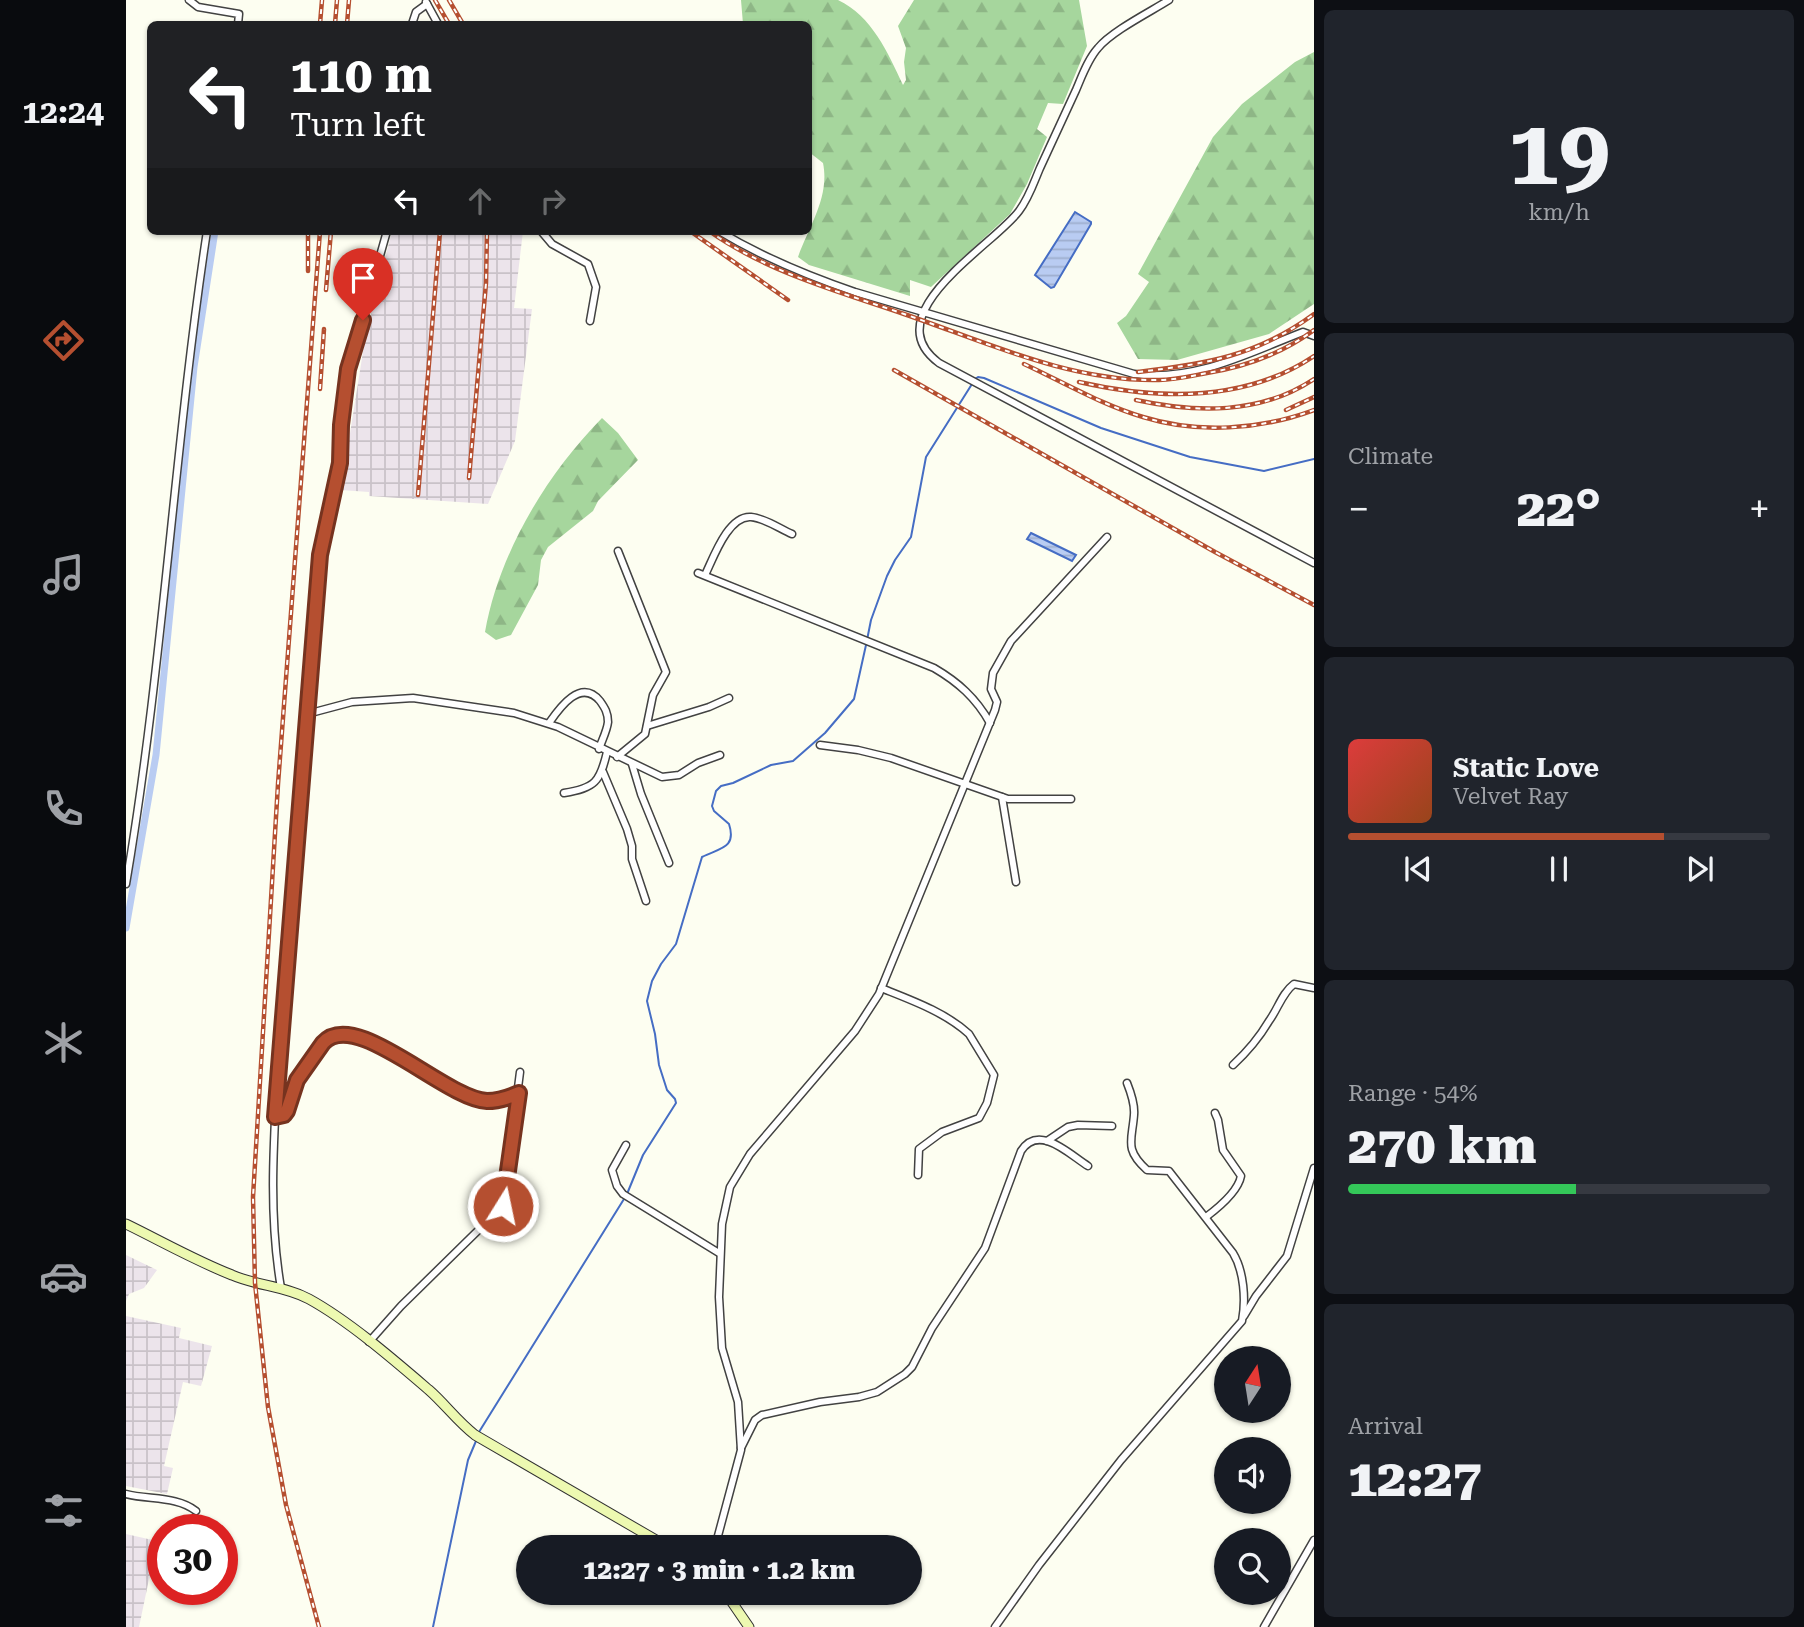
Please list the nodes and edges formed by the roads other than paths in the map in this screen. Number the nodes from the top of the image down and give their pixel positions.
1 (188, 0) edge
2 (1169, 0) edge
3 (426, 2) edge
4 (238, 21) edge
5 (413, 21) edge
6 (436, 21) edge
7 (206, 235) edge
8 (386, 235) edge
9 (544, 235) edge
10 (726, 235) edge
11 (923, 312) junction
12 (590, 321) dead end
13 (1314, 336) edge
14 (792, 534) dead end
15 (1107, 537) dead end
16 (618, 551) dead end
17 (1314, 563) edge
18 (729, 698) dead end
19 (307, 714) junction
20 (549, 723) junction
21 (990, 723) junction
22 (647, 726) junction
23 (820, 745) dead end
24 (599, 749) junction
25 (607, 752) junction
26 (720, 755) dead end
27 (617, 757) junction
28 (632, 764) junction
29 (603, 772) junction
30 (965, 784) junction
31 (564, 793) dead end
32 (1002, 797) junction
33 (1071, 799) dead end
34 (669, 863) dead end
35 (1016, 882) dead end
36 (126, 884) edge
37 (646, 901) dead end
38 (881, 988) junction
39 (1314, 988) edge
40 (1233, 1065) dead end
41 (520, 1072) dead end
42 (1127, 1083) dead end
43 (519, 1093) junction
44 (1215, 1114) dead end
45 (275, 1117) junction
46 (1112, 1126) dead end
47 (1047, 1141) junction
48 (626, 1145) dead end
49 (1088, 1166) dead end
50 (1314, 1168) edge
51 (918, 1175) dead end
52 (1206, 1217) junction
53 (126, 1224) edge
54 (719, 1253) junction
55 (281, 1288) junction
56 (1242, 1318) junction
57 (369, 1342) junction
58 (741, 1450) junction
59 (126, 1495) edge
60 (196, 1511) dead end
61 (647, 1535) edge
62 (718, 1535) edge
63 (1314, 1540) edge
64 (734, 1605) edge
65 (749, 1627) edge
66 (995, 1627) edge
67 (1264, 1627) edge

1 - 4 street
2 - 11 street
3 - 5 street
3 - 6 street
7 - 36 street
8 - 19 street
9 - 12 street
10 - 11 street
11 - 13 street
11 - 17 street
14 - 21 street
15 - 21 street
16 - 22 street
18 - 22 street
19 - 20 street
19 - 45 street
20 - 24 street
20 - 24 street
21 - 30 street
22 - 27 street
23 - 30 street
24 - 25 street
25 - 27 street
25 - 29 street
26 - 28 street
27 - 28 street
28 - 34 street
29 - 31 street
29 - 37 street
30 - 32 street
30 - 38 street
32 - 33 street
32 - 35 street
38 - 51 street
38 - 54 street
39 - 40 street
41 - 43 street
42 - 52 street
43 - 45 street
43 - 57 street
44 - 52 street
45 - 55 street
46 - 47 street
47 - 49 street
47 - 58 street
48 - 54 street
50 - 56 street
52 - 56 street
53 - 55 main road
54 - 58 street
55 - 57 main road
56 - 66 street
57 - 61 main road
58 - 62 street
59 - 60 street
63 - 67 street
64 - 65 main road

